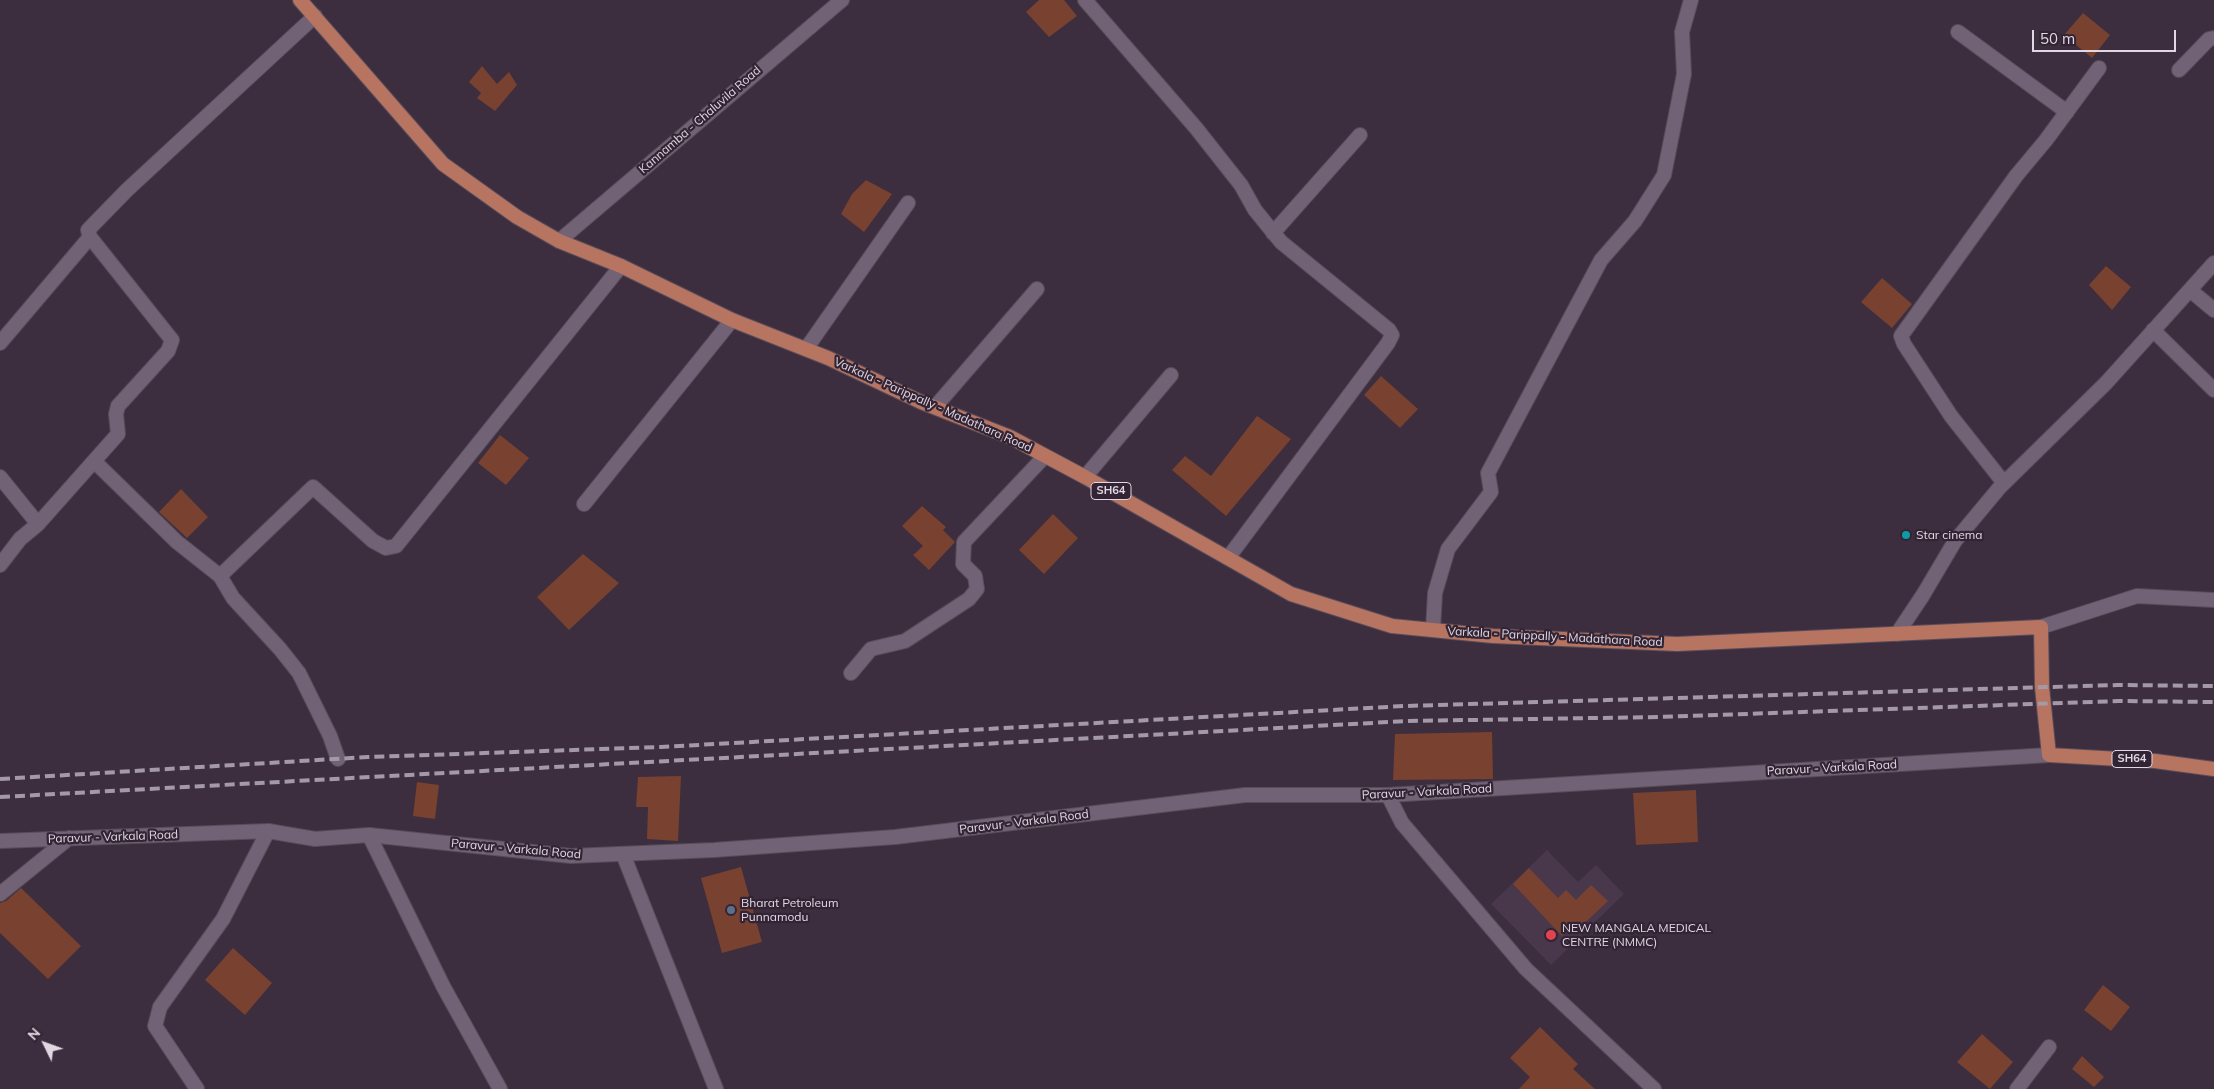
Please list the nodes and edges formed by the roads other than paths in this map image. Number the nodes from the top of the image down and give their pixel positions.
1 (300, 0) edge
2 (842, 0) edge
3 (1085, 0) edge
4 (1691, 0) edge
5 (315, 16) junction
6 (1958, 32) dead end
7 (2214, 38) edge
8 (2099, 68) dead end
9 (2179, 70) dead end
10 (2068, 112) junction
11 (1360, 135) dead end
12 (908, 203) dead end
13 (1273, 233) junction
14 (90, 238) junction
15 (559, 241) junction
16 (2214, 263) edge
17 (621, 266) junction
18 (1037, 289) dead end
19 (2190, 290) junction
20 (2214, 310) edge
21 (732, 320) junction
22 (2153, 330) junction
23 (0, 343) edge
24 (806, 349) junction
25 (1171, 375) dead end
26 (2214, 390) edge
27 (935, 407) junction
28 (1045, 456) junction
29 (94, 462) junction
30 (0, 477) edge
31 (1086, 477) junction
32 (2004, 483) junction
33 (584, 504) dead end
34 (38, 524) junction
35 (1228, 558) junction
36 (0, 565) edge
37 (220, 576) junction
38 (2214, 600) edge
39 (2041, 627) junction
40 (1433, 630) junction
41 (1897, 634) junction
42 (851, 672) dead end
43 (2049, 755) junction
44 (338, 759) dead end
45 (2214, 769) edge
46 (1388, 795) junction
47 (268, 831) junction
48 (369, 835) junction
49 (69, 838) junction
50 (0, 841) edge
51 (623, 854) junction
52 (0, 894) edge
53 (2049, 1047) dead end
54 (197, 1089) edge
55 (500, 1089) edge
56 (716, 1089) edge
57 (1654, 1089) edge
58 (2017, 1089) edge

1 - 5 main road, Varkala - Parippally - Madathara Road / SH64
2 - 15 street, Kannamba - Chaluvila Road
3 - 13 street
4 - 40 street
5 - 14 street
5 - 15 main road, Varkala - Parippally - Madathara Road / SH64
6 - 10 street
7 - 9 street
8 - 10 street
10 - 32 street
11 - 13 street
12 - 24 street
13 - 35 street
14 - 23 street
14 - 29 street
15 - 17 main road, Varkala - Parippally - Madathara Road / SH64
16 - 19 street
17 - 21 main road, Varkala - Parippally - Madathara Road / SH64
17 - 37 street
18 - 27 street
19 - 20 street
19 - 22 street
21 - 24 main road, Varkala - Parippally - Madathara Road / SH64
21 - 33 street
22 - 26 street
22 - 32 street
24 - 27 main road, Varkala - Parippally - Madathara Road / SH64
25 - 31 street
27 - 28 main road, Varkala - Parippally - Madathara Road / SH64
28 - 31 main road, Varkala - Parippally - Madathara Road / SH64
28 - 42 street
29 - 34 street
29 - 37 street
30 - 34 street
31 - 35 main road, Varkala - Parippally - Madathara Road / SH64
32 - 41 street
34 - 36 street
35 - 40 main road, Varkala - Parippally - Madathara Road / SH64
37 - 44 street
38 - 39 street
39 - 41 main road, Varkala - Parippally - Madathara Road / SH64
39 - 43 main road
40 - 41 main road, Varkala - Parippally - Madathara Road / SH64
43 - 45 main road, SH64
43 - 46 street, Paravur - Varkala Road
46 - 51 street, Paravur - Varkala Road
46 - 57 street
47 - 48 street, Paravur - Varkala Road
47 - 49 street, Paravur - Varkala Road
47 - 54 street
48 - 51 street, Paravur - Varkala Road
48 - 55 street
49 - 50 street, Paravur - Varkala Road
49 - 52 street
51 - 56 street
53 - 58 street

